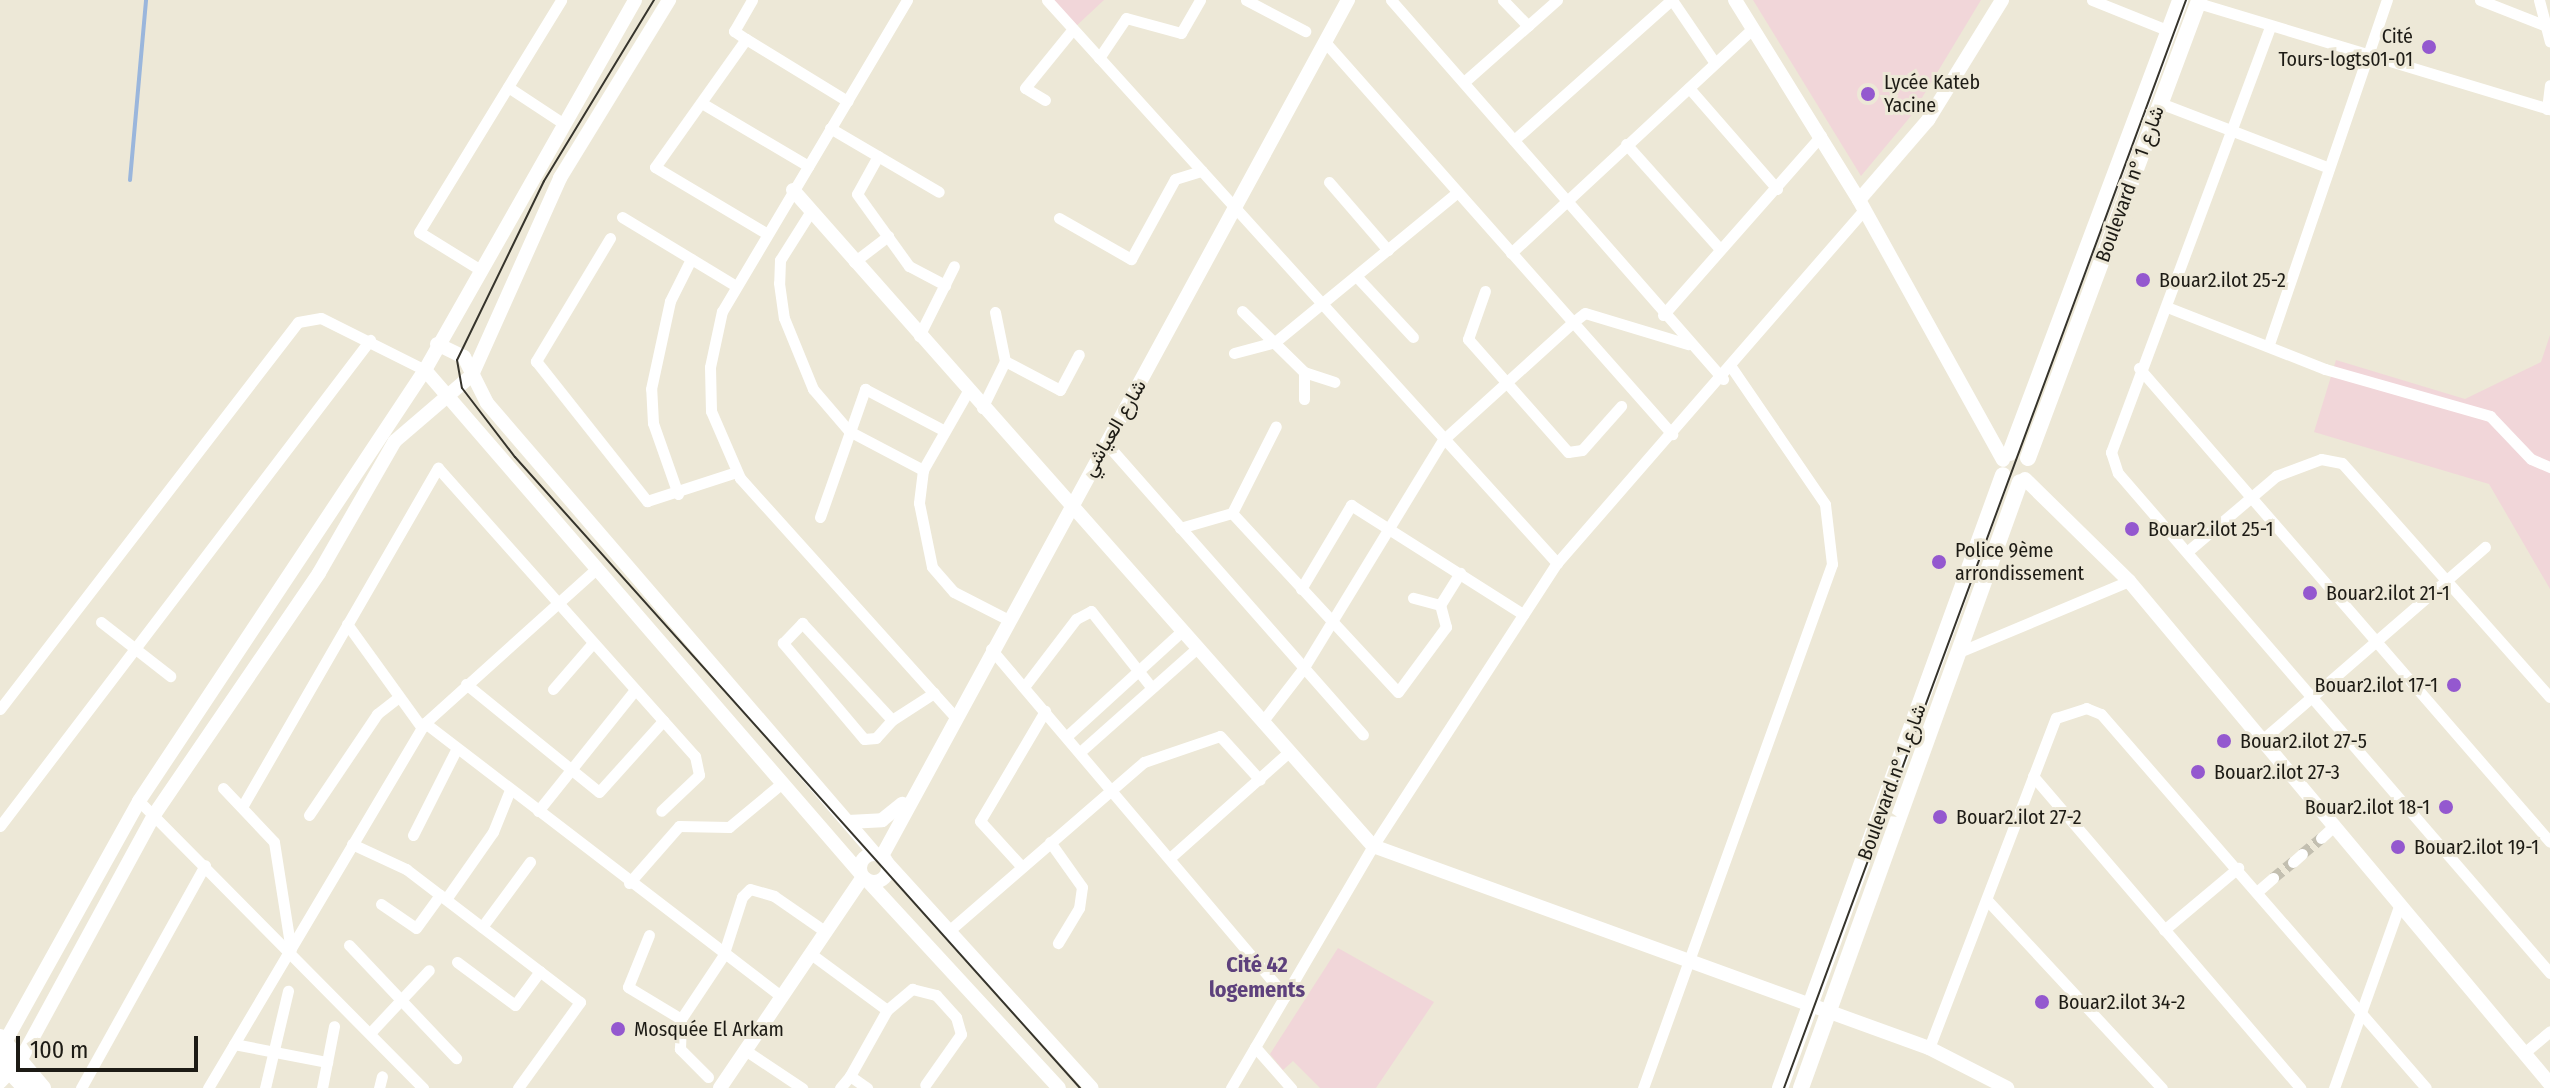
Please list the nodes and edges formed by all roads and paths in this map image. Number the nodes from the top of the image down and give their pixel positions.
1 (561, 0) edge
2 (635, 0) edge
3 (669, 0) edge
4 (752, 0) edge
5 (907, 0) edge
6 (1047, 0) edge
7 (1200, 0) edge
8 (1246, 0) edge
9 (1348, 0) edge
10 (1391, 0) edge
11 (1408, 0) edge
12 (1503, 0) edge
13 (1557, 0) edge
14 (1672, 0) edge
15 (1735, 0) edge
16 (2002, 0) edge
17 (2092, 0) edge
18 (2180, 0) edge
19 (2387, 0) edge
20 (2480, 0) edge
21 (2539, 0) edge
22 (2199, 2) edge
23 (1400, 10) junction
24 (1528, 26) junction
25 (2270, 27) junction
26 (2549, 27) edge
27 (1753, 28) junction
28 (1073, 29) junction
29 (1305, 31) dead end
30 (2169, 31) junction
31 (746, 39) junction
32 (1325, 42) junction
33 (2550, 42) edge
34 (2367, 57) junction
35 (1099, 58) junction
36 (1715, 63) junction
37 (1464, 82) junction
38 (2550, 85) edge
39 (508, 87) junction
40 (1689, 88) junction
41 (1045, 100) dead end
42 (847, 101) junction
43 (2160, 103) junction
44 (705, 105) junction
45 (2548, 109) edge
46 (561, 122) junction
47 (830, 128) junction
48 (2231, 130) junction
49 (1821, 136) junction
50 (1514, 140) junction
51 (1626, 144) junction
52 (878, 156) junction
53 (808, 166) junction
54 (2329, 168) junction
55 (1202, 171) junction
56 (1329, 182) dead end
57 (1777, 189) junction
58 (793, 190) junction
59 (939, 192) dead end
60 (1454, 195) junction
61 (1565, 199) junction
62 (1862, 205) junction
63 (1235, 208) junction
64 (811, 211) junction
65 (622, 217) dead end
66 (1059, 218) dead end
67 (764, 232) junction
68 (888, 236) junction
69 (610, 238) dead end
70 (1719, 248) junction
71 (1388, 250) junction
72 (1511, 253) junction
73 (691, 259) junction
74 (854, 262) junction
75 (954, 266) dead end
76 (479, 269) junction
77 (1357, 277) junction
78 (945, 285) junction
79 (736, 286) junction
80 (1485, 291) dead end
81 (1323, 306) junction
82 (2167, 307) junction
83 (1242, 311) dead end
84 (995, 312) dead end
85 (1663, 315) junction
86 (1572, 323) junction
87 (919, 336) junction
88 (1413, 337) dead end
89 (370, 340) junction
90 (1275, 342) junction
91 (437, 344) junction
92 (1688, 344) junction
93 (2269, 344) junction
94 (1234, 353) dead end
95 (1079, 355) dead end
96 (1005, 361) junction
97 (1732, 368) junction
98 (2139, 368) junction
99 (425, 370) junction
100 (1304, 372) junction
101 (472, 375) junction
102 (1723, 379) junction
103 (1334, 382) dead end
104 (1506, 384) junction
105 (968, 391) junction
106 (448, 398) junction
107 (1304, 399) dead end
108 (1621, 406) dead end
109 (982, 408) junction
110 (1276, 426) dead end
111 (849, 431) junction
112 (945, 431) junction
113 (1672, 434) junction
114 (1443, 440) junction
115 (1105, 442) junction
116 (2028, 458) junction
117 (2005, 462) junction
118 (2550, 467) edge
119 (923, 470) junction
120 (736, 472) junction
121 (2022, 481) junction
122 (678, 494) junction
123 (2252, 494) junction
124 (1069, 507) junction
125 (1232, 513) junction
126 (820, 517) dead end
127 (1385, 526) junction
128 (1180, 528) junction
129 (2485, 547) dead end
130 (2188, 551) junction
131 (1557, 563) junction
132 (594, 571) junction
133 (1460, 573) junction
134 (2447, 577) junction
135 (2129, 581) junction
136 (1301, 589) junction
137 (1413, 598) dead end
138 (556, 605) junction
139 (1440, 605) junction
140 (1523, 614) junction
141 (1007, 619) junction
142 (1330, 621) junction
143 (101, 622) dead end
144 (347, 624) junction
145 (1181, 632) junction
146 (2374, 641) junction
147 (592, 644) junction
148 (135, 648) junction
149 (991, 649) junction
150 (1196, 649) junction
151 (1964, 650) junction
152 (1303, 669) junction
153 (1136, 672) junction
154 (170, 676) dead end
155 (466, 684) junction
156 (1024, 687) junction
157 (1152, 688) junction
158 (553, 689) dead end
159 (634, 691) junction
160 (934, 693) junction
161 (2550, 697) edge
162 (396, 699) junction
163 (2311, 700) junction
164 (0, 709) edge
165 (1045, 711) junction
166 (954, 716) junction
167 (892, 720) junction
168 (663, 721) junction
169 (1262, 722) junction
170 (424, 725) junction
171 (1363, 735) dead end
172 (1067, 736) junction
173 (2262, 740) junction
174 (457, 748) junction
175 (1080, 752) junction
176 (1289, 752) junction
177 (570, 769) junction
178 (2033, 776) junction
179 (1260, 780) junction
180 (782, 783) junction
181 (223, 788) dead end
182 (1112, 788) junction
183 (510, 790) junction
184 (139, 801) junction
185 (906, 802) junction
186 (242, 807) junction
187 (538, 811) junction
188 (661, 811) dead end
189 (154, 815) junction
190 (309, 815) dead end
191 (848, 822) junction
192 (0, 826) edge
193 (2334, 826) junction
194 (413, 835) dead end
195 (2321, 838) tunnel mouth
196 (1050, 842) junction
197 (2550, 842) edge
198 (352, 844) junction
199 (1373, 846) junction
200 (1171, 857) junction
201 (881, 858) junction
202 (530, 862) dead end
203 (205, 865) junction
204 (1022, 867) junction
205 (2238, 868) junction
206 (864, 877) junction
207 (2273, 878) tunnel mouth
208 (629, 883) junction
209 (2258, 891) junction
210 (443, 897) junction
211 (1987, 900) junction
212 (381, 904) dead end
213 (2400, 904) junction
214 (482, 927) junction
215 (951, 929) junction
216 (2164, 930) junction
217 (826, 932) junction
218 (649, 935) dead end
219 (1058, 943) dead end
220 (349, 945) dead end
221 (291, 950) junction
222 (811, 954) junction
223 (723, 956) junction
224 (457, 962) dead end
225 (1687, 963) junction
226 (429, 970) dead end
227 (540, 971) junction
228 (2550, 973) edge
229 (288, 991) dead end
230 (781, 996) junction
231 (1285, 996) junction
232 (402, 1002) junction
233 (1810, 1008) junction
234 (887, 1010) junction
235 (2363, 1011) junction
236 (1829, 1014) junction
237 (681, 1019) junction
238 (334, 1026) dead end
239 (2550, 1031) edge
240 (370, 1033) junction
241 (2, 1044) edge
242 (234, 1044) junction
243 (1255, 1047) junction
244 (1929, 1048) junction
245 (745, 1050) junction
246 (274, 1051) junction
247 (2524, 1053) junction
248 (456, 1058) dead end
249 (327, 1062) junction
250 (7, 1069) edge
251 (850, 1076) junction
252 (708, 1077) junction
253 (2550, 1084) edge
254 (925, 1085) dead end
255 (721, 1087) edge
256 (25, 1088) edge
257 (43, 1088) edge
258 (81, 1088) edge
259 (208, 1088) edge
260 (265, 1088) edge
261 (322, 1088) edge
262 (423, 1088) edge
263 (518, 1088) edge
264 (699, 1088) edge
265 (802, 1088) edge
266 (840, 1088) edge
267 (867, 1088) edge
268 (1059, 1088) edge
269 (1092, 1088) edge
270 (1231, 1088) edge
271 (1291, 1088) edge
272 (1643, 1088) edge
273 (1780, 1088) edge
274 (1801, 1088) edge
275 (2007, 1088) edge
276 (2162, 1088) edge
277 (2300, 1088) edge
278 (2334, 1088) edge
279 (2426, 1088) edge

1 - 39 street
2 - 46 street
3 - 101 street
4 - 31 street
5 - 42 street
6 - 28 street
7 - 35 street
8 - 29 street
9 - 32 street, شارع العياشي
10 - 23 street
11 - 23 street
12 - 24 street
13 - 24 street
14 - 36 street
14 - 50 street
15 - 27 street
16 - 62 street
17 - 30 street
18 - 30 main road, Boulevard n° شارع 1
19 - 34 street
20 - 26 street
21 - 26 street
22 - 25 street
22 - 43 main road, Boulevard n° شارع 1
23 - 37 street
24 - 37 street
25 - 34 street
25 - 48 street
26 - 33 street
27 - 36 street
27 - 49 street
28 - 35 street
28 - 41 street
30 - 117 main road, Boulevard n° شارع 1
31 - 42 street
31 - 44 street
32 - 60 street
32 - 63 street, شارع العياشي
34 - 45 street
34 - 54 street
35 - 55 street
36 - 40 street
37 - 50 street
38 - 45 street
39 - 46 street
39 - 76 street
40 - 51 street
40 - 57 street
42 - 47 street
43 - 48 street
43 - 116 main road, Boulevard n° شارع 1
44 - 53 street
44 - 67 street
46 - 76 street
47 - 52 street
47 - 53 street
48 - 54 street
48 - 82 street
49 - 57 street
49 - 62 street
50 - 61 street
51 - 61 street
51 - 70 street
52 - 59 street
52 - 68 street
53 - 58 street
54 - 93 street
55 - 63 street
55 - 66 street
56 - 71 street
57 - 70 street
58 - 64 street
58 - 67 street
60 - 71 street
60 - 72 street
61 - 72 street
61 - 85 street
62 - 97 street
62 - 117 street
63 - 81 street
63 - 115 street, شارع العياشي
64 - 74 street
64 - 111 street
65 - 73 street
67 - 79 street
68 - 74 street
68 - 78 street
69 - 122 street
70 - 85 street
71 - 77 street
72 - 86 street
73 - 79 street
73 - 122 street
74 - 87 street
75 - 78 street
76 - 91 street
77 - 81 street
77 - 88 street
78 - 87 street
79 - 120 street
80 - 104 street
81 - 90 street
81 - 114 street
82 - 93 street
82 - 98 street
83 - 90 street
84 - 96 street
85 - 92 street
86 - 92 street
86 - 104 street
86 - 113 street
87 - 105 street
89 - 99 street
89 - 148 street
89 - 164 street
90 - 94 street
90 - 100 street
91 - 99 street
91 - 101 street
92 - 102 street
93 - 118 street
95 - 96 street
96 - 109 street
97 - 102 street
97 - 225 street
98 - 123 street
98 - 130 street
99 - 106 street
99 - 184 street
100 - 103 street
100 - 107 street
101 - 106 street
101 - 191 street
102 - 113 street
104 - 108 street
104 - 114 street
105 - 109 street
105 - 112 street
106 - 132 street
106 - 189 street
109 - 124 street
110 - 125 street
111 - 112 street
111 - 119 street
111 - 126 street
112 - 119 street
113 - 131 street
114 - 127 street
114 - 131 street
115 - 124 street, شارع العياشي
115 - 128 street
116 - 117 main road
116 - 121 main road, Boulevard n° شارع 1
117 - 121 main road
117 - 233 main road, Boulevard n° شارع 1
119 - 141 street
120 - 122 street
120 - 160 street
121 - 135 street
121 - 151 main road, Boulevard n° شارع 1
123 - 130 street
123 - 134 street
123 - 146 street
124 - 141 street, شارع العياشي
124 - 145 street
125 - 128 street
125 - 136 street
127 - 133 street
127 - 136 street
127 - 142 street
128 - 152 street
129 - 134 street
130 - 163 street
131 - 140 street
132 - 138 street
132 - 180 street
133 - 139 street
133 - 140 street
134 - 146 street
134 - 161 street
135 - 151 street
135 - 173 street
136 - 142 street
137 - 139 street
138 - 144 street
138 - 147 street
138 - 155 street
139 - 142 street
140 - 199 street
141 - 149 street, شارع العياشي
142 - 152 street
143 - 148 street
144 - 162 street
144 - 186 street
145 - 150 street
145 - 153 street
146 - 163 street
146 - 197 street
147 - 158 street
147 - 159 street
148 - 154 street
148 - 192 street
149 - 156 street
149 - 166 street, شارع العياشي
150 - 157 street
150 - 169 street
151 - 236 main road, Boulevard n° شارع 1
152 - 169 street
152 - 171 street
153 - 156 street
153 - 157 street
153 - 172 street
155 - 170 street
155 - 177 street
156 - 165 street
157 - 175 street
159 - 168 street
159 - 177 street
160 - 166 street
160 - 167 street
162 - 170 street
162 - 190 street
163 - 173 street
163 - 228 street
165 - 172 street
165 - 204 street
166 - 185 street, شارع العياشي
167 - 167 street
168 - 177 street
168 - 188 street
169 - 176 street
170 - 174 street
170 - 198 street
172 - 175 street
173 - 193 street
174 - 183 street
174 - 194 street
175 - 182 street
176 - 179 street
176 - 199 street
177 - 187 street
178 - 205 street
178 - 211 street
178 - 216 street
179 - 182 street
179 - 200 street
180 - 206 street
180 - 208 street
181 - 186 street
182 - 196 street
182 - 200 street
183 - 187 street
183 - 210 street
184 - 189 street
184 - 241 street
185 - 191 street
185 - 201 street, شارع العياشي
186 - 221 street
187 - 208 street
189 - 203 street
189 - 250 street
191 - 201 street
193 - 195 street
193 - 213 street
196 - 204 street
196 - 219 street
198 - 210 street
198 - 221 street
199 - 225 street
199 - 231 street
200 - 231 street
201 - 206 street
201 - 206 street
201 - 215 street
202 - 214 street
203 - 221 street
203 - 258 street
204 - 215 street
205 - 209 street
205 - 216 street
206 - 217 street
206 - 268 street
207 - 209 street
208 - 223 street
209 - 235 street
210 - 212 street
210 - 214 street
211 - 244 street
211 - 276 street
213 - 235 street
213 - 247 street
214 - 227 street
215 - 269 street
216 - 277 street
217 - 222 street
217 - 223 street
218 - 237 street
220 - 232 street
221 - 240 street
221 - 242 street
222 - 230 street
222 - 234 street
223 - 230 street
223 - 237 street
224 - 227 street
225 - 233 street
225 - 272 street
226 - 232 street
227 - 263 street
229 - 246 street
230 - 245 street
231 - 243 street
232 - 240 street
232 - 248 street
233 - 236 street
233 - 273 main road, Boulevard n° شارع 1
234 - 251 street
234 - 254 street
235 - 278 street
235 - 279 street
236 - 244 street
236 - 274 main road, Boulevard n° شارع 1
237 - 252 street
238 - 249 street
239 - 247 street
240 - 262 street
241 - 250 main road
242 - 246 street
242 - 259 street
243 - 270 street
243 - 271 street
244 - 275 street
245 - 255 street
245 - 265 street
246 - 249 street
246 - 260 street
247 - 253 street
249 - 261 street
250 - 256 main road
250 - 257 main road
251 - 266 street
251 - 267 street
252 - 255 street
252 - 264 street

